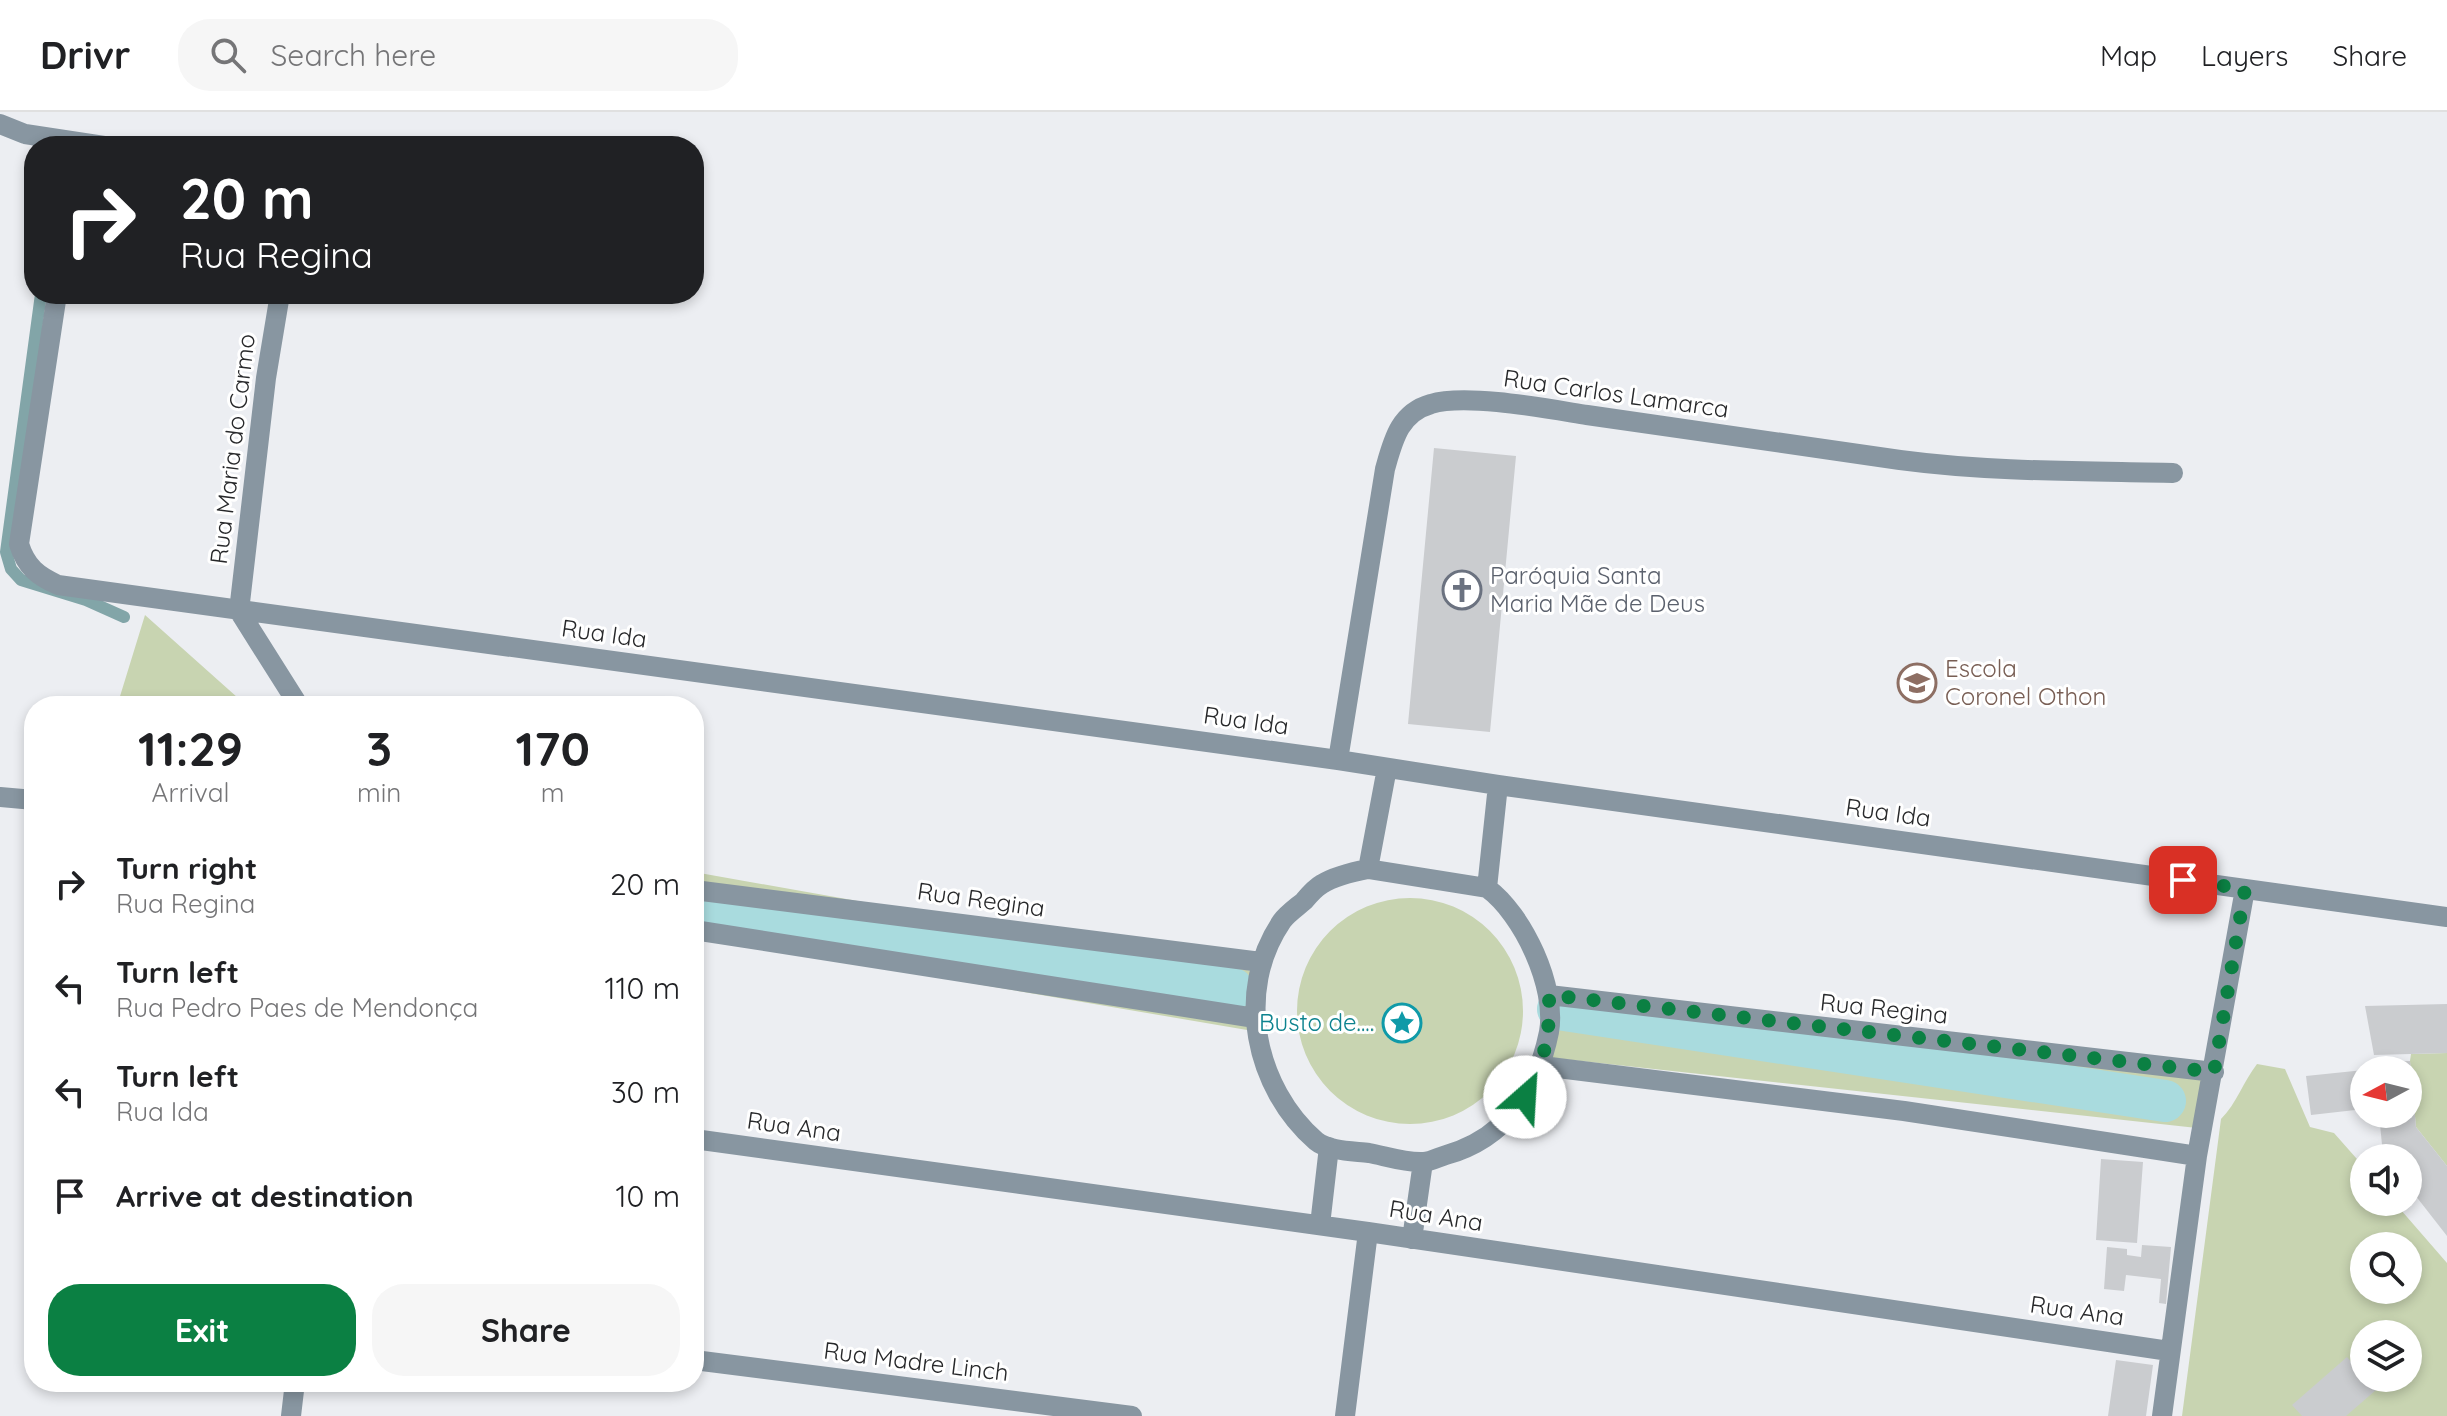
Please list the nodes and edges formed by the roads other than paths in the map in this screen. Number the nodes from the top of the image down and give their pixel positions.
1 (0, 124) edge
2 (36, 136) edge
3 (55, 304) edge
4 (278, 304) edge
5 (2173, 473) dead end
6 (239, 611) junction
7 (293, 696) edge
8 (1338, 760) junction
9 (1387, 768) junction
10 (1498, 785) junction
11 (0, 797) edge
12 (24, 799) edge
13 (1368, 869) junction
14 (1487, 888) junction
15 (2245, 889) junction
16 (704, 891) edge
17 (2447, 917) edge
18 (704, 932) edge
19 (1261, 962) junction
20 (1549, 995) junction
21 (1255, 1018) junction
22 (1542, 1066) junction
23 (2214, 1072) junction
24 (704, 1140) edge
25 (1329, 1147) junction
26 (2197, 1156) junction
27 (1423, 1162) junction
28 (1320, 1225) junction
29 (1368, 1232) junction
30 (1412, 1239) junction
31 (2169, 1351) junction
32 (704, 1361) edge
33 (294, 1392) edge
34 (291, 1416) edge
35 (1132, 1416) edge
36 (1345, 1416) edge
37 (2162, 1416) edge

1 - 2 street
3 - 6 street, Rua Ida
4 - 6 street, Rua Maria do Carmo
5 - 8 street, Rua Carlos Lamarca
6 - 7 street
6 - 8 street, Rua Ida
8 - 9 street, Rua Ida
9 - 10 street, Rua Ida
9 - 13 street
10 - 14 street
10 - 15 street, Rua Ida
11 - 12 street
13 - 14 street
13 - 19 street
14 - 20 street
15 - 17 street, Rua Ida
15 - 23 street
16 - 19 street, Rua Regina
18 - 21 street
19 - 21 street
20 - 22 street
20 - 23 street, Rua Regina
21 - 25 street
22 - 26 street
22 - 27 street
23 - 26 street
24 - 28 street, Rua Ana
25 - 27 street
25 - 28 street
26 - 31 street
27 - 30 street
28 - 29 street, Rua Ana
29 - 30 street, Rua Ana
29 - 36 street
30 - 31 street, Rua Ana
31 - 37 street
32 - 35 street, Rua Madre Linch
33 - 34 street

